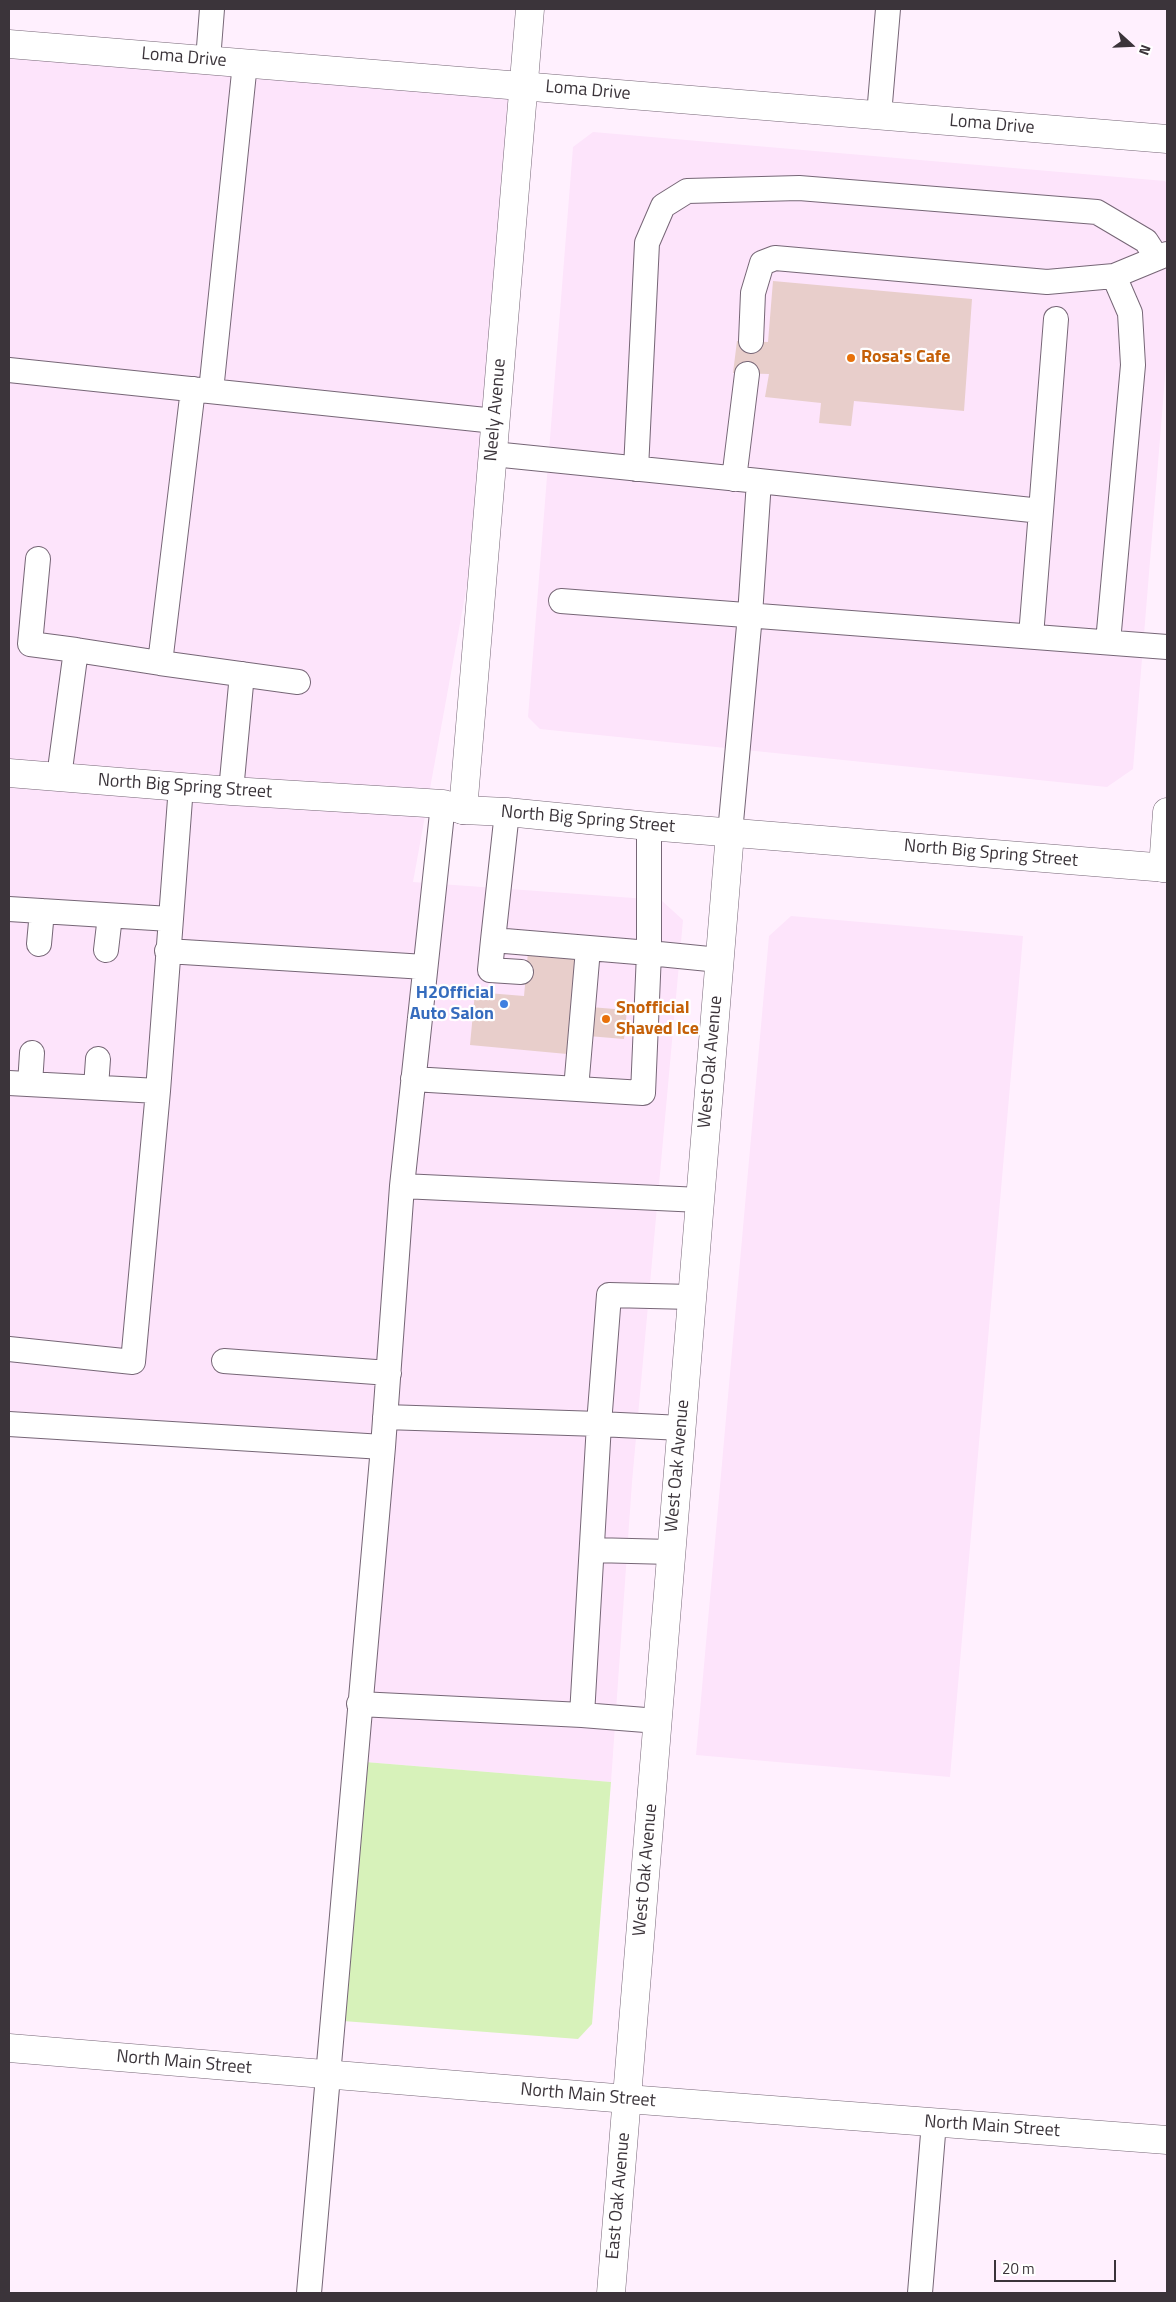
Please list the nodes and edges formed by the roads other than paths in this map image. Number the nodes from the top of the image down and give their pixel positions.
1 (212, 9) edge
2 (530, 9) edge
3 (888, 9) edge
4 (9, 44) edge
5 (208, 60) junction
6 (245, 63) junction
7 (524, 86) junction
8 (879, 116) junction
9 (1167, 140) edge
10 (1164, 255) edge
11 (1114, 276) junction
12 (1056, 319) dead end
13 (751, 341) dead end
14 (9, 370) edge
15 (747, 374) dead end
16 (202, 390) junction
17 (496, 421) junction
18 (493, 454) junction
19 (636, 469) junction
20 (734, 479) junction
21 (759, 481) junction
22 (1041, 511) junction
23 (38, 559) dead end
24 (561, 601) dead end
25 (750, 615) junction
26 (1031, 636) junction
27 (1108, 642) junction
28 (1167, 646) edge
29 (76, 650) junction
30 (160, 663) junction
31 (242, 674) junction
32 (298, 682) dead end
33 (9, 773) edge
34 (59, 777) junction
35 (181, 786) junction
36 (232, 791) junction
37 (453, 807) junction
38 (507, 812) junction
39 (1167, 812) edge
40 (649, 826) junction
41 (730, 832) junction
42 (1165, 868) edge
43 (9, 909) edge
44 (42, 911) junction
45 (110, 916) junction
46 (170, 919) junction
47 (493, 940) junction
48 (40, 944) dead end
49 (588, 949) junction
50 (106, 950) dead end
51 (167, 950) junction
52 (649, 953) junction
53 (719, 960) junction
54 (424, 967) junction
55 (522, 972) dead end
56 (32, 1052) dead end
57 (98, 1059) dead end
58 (413, 1079) junction
59 (19, 1084) edge
60 (96, 1088) junction
61 (576, 1089) junction
62 (158, 1091) junction
63 (402, 1186) junction
64 (700, 1200) junction
65 (692, 1296) junction
66 (9, 1349) edge
67 (224, 1361) dead end
68 (388, 1373) junction
69 (385, 1417) junction
70 (9, 1424) edge
71 (599, 1424) junction
72 (682, 1428) junction
73 (382, 1447) junction
74 (592, 1550) junction
75 (671, 1552) junction
76 (359, 1704) junction
77 (582, 1715) junction
78 (658, 1721) junction
79 (9, 2048) edge
80 (329, 2075) junction
81 (627, 2099) junction
82 (934, 2122) junction
83 (1167, 2140) edge
84 (309, 2293) edge
85 (611, 2293) edge
86 (920, 2293) edge

1 - 5 lane
2 - 7 main road, Neely Avenue
3 - 8 lane
4 - 5 main road, Loma Drive
5 - 6 main road, Loma Drive
6 - 7 main road, Loma Drive
6 - 16 lane
7 - 8 main road, Loma Drive
7 - 17 main road, Neely Avenue
8 - 9 main road, Loma Drive
10 - 11 lane
10 - 19 lane
11 - 13 lane
11 - 27 lane
12 - 22 lane
14 - 16 lane
15 - 20 lane
16 - 17 lane
16 - 30 lane
17 - 18 main road, Neely Avenue
18 - 19 lane
18 - 37 main road, Neely Avenue
19 - 20 lane
20 - 21 lane
21 - 22 lane
21 - 25 lane
22 - 26 lane
23 - 29 lane
24 - 25 lane
25 - 26 lane
25 - 41 lane
26 - 27 lane
27 - 28 lane
29 - 30 lane
29 - 34 lane
30 - 31 lane
31 - 32 lane
31 - 36 lane
33 - 34 main road, North Big Spring Street
34 - 35 main road, North Big Spring Street
35 - 36 main road, North Big Spring Street
35 - 46 lane
36 - 37 main road, North Big Spring Street
37 - 38 main road, North Big Spring Street
37 - 54 lane
38 - 40 main road, North Big Spring Street
38 - 47 lane
39 - 42 main road
40 - 41 main road, North Big Spring Street
40 - 52 lane
41 - 42 main road, North Big Spring Street
41 - 53 main road, West Oak Avenue
43 - 44 lane
44 - 45 lane
44 - 48 lane
45 - 46 lane
45 - 50 lane
46 - 51 lane
47 - 49 lane
47 - 55 lane
49 - 52 lane
49 - 61 lane
51 - 54 lane
51 - 62 lane
52 - 53 lane
52 - 61 lane
53 - 64 main road, West Oak Avenue
54 - 58 lane
56 - 59 lane
57 - 60 lane
58 - 61 lane
58 - 63 lane
59 - 60 lane
60 - 62 lane
62 - 66 lane
63 - 64 lane
63 - 68 lane
64 - 65 main road, West Oak Avenue
65 - 71 lane
65 - 72 main road, West Oak Avenue
67 - 68 lane
68 - 69 lane
69 - 71 lane
69 - 73 lane
70 - 73 lane
71 - 72 lane
71 - 74 lane
72 - 75 main road, West Oak Avenue
73 - 76 lane
74 - 75 lane
74 - 77 lane
75 - 78 main road, West Oak Avenue
76 - 77 lane
76 - 80 lane
77 - 78 lane
78 - 81 main road, West Oak Avenue
79 - 80 main road, North Main Street
80 - 81 main road, North Main Street
80 - 84 lane
81 - 82 main road, North Main Street
81 - 85 main road, East Oak Avenue
82 - 83 main road, North Main Street
82 - 86 lane

